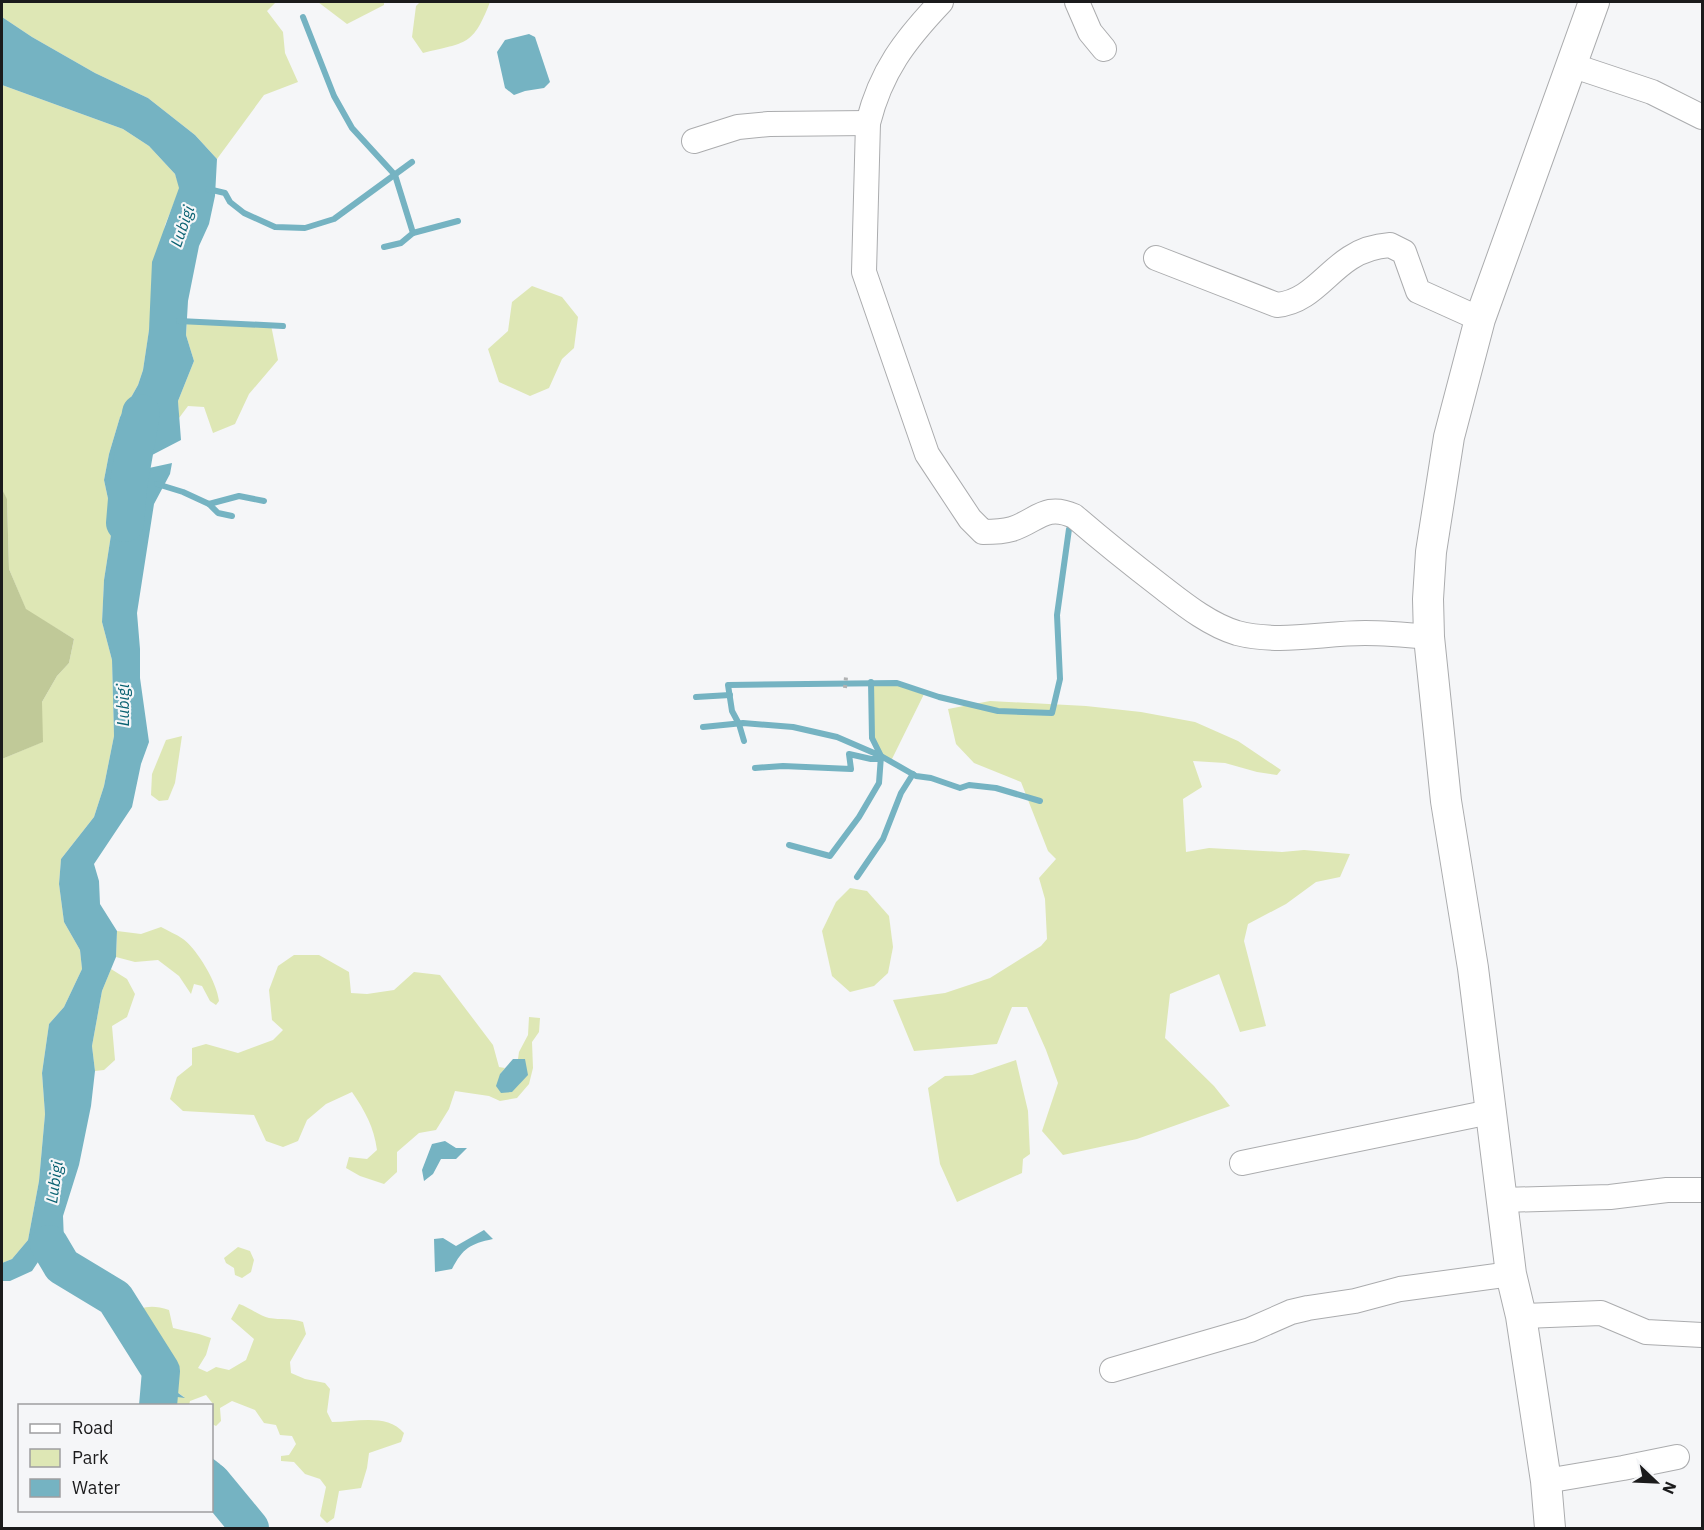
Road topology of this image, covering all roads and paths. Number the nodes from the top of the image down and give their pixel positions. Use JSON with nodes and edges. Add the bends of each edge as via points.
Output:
{"nodes":[{"id":1,"x":941,"y":2,"type":"edge"},
{"id":2,"x":1077,"y":2,"type":"edge"},
{"id":3,"x":1594,"y":2,"type":"edge"},
{"id":4,"x":1104,"y":49,"type":"dead end"},
{"id":5,"x":1571,"y":65,"type":"junction"},
{"id":6,"x":1702,"y":117,"type":"edge"},
{"id":7,"x":868,"y":123,"type":"junction"},
{"id":8,"x":694,"y":141,"type":"dead end"},
{"id":9,"x":1156,"y":258,"type":"dead end"},
{"id":10,"x":1480,"y":319,"type":"junction"},
{"id":11,"x":1429,"y":636,"type":"junction"},
{"id":12,"x":846,"y":677,"type":"dead end"},
{"id":13,"x":845,"y":688,"type":"dead end"},
{"id":14,"x":1490,"y":1113,"type":"junction"},
{"id":15,"x":1242,"y":1163,"type":"dead end"},
{"id":16,"x":1702,"y":1190,"type":"edge"},
{"id":17,"x":1503,"y":1200,"type":"junction"},
{"id":18,"x":1511,"y":1274,"type":"junction"},
{"id":19,"x":1521,"y":1316,"type":"junction"},
{"id":20,"x":1702,"y":1335,"type":"edge"},
{"id":21,"x":1112,"y":1370,"type":"dead end"},
{"id":22,"x":1677,"y":1457,"type":"dead end"},
{"id":23,"x":1546,"y":1480,"type":"junction"},
{"id":24,"x":1550,"y":1528,"type":"edge"}],
"edges":[{"from":1,"to":7,"type":"street","via":[[895,57]]},
{"from":2,"to":4,"type":"street","via":[[1090,32]]},
{"from":3,"to":5,"type":"street"},
{"from":5,"to":6,"type":"street","via":[[1652,92]]},
{"from":5,"to":10,"type":"street"},
{"from":7,"to":8,"type":"street","via":[[738,127]]},
{"from":7,"to":11,"type":"street","via":[[864,272],[927,454],[983,532],[1013,529],[1040,514],[1064,511],[1183,603],[1236,632],[1289,638],[1364,633]]},
{"from":9,"to":10,"type":"street","via":[[1277,305],[1296,302],[1361,252],[1390,245],[1404,252],[1418,291]]},
{"from":10,"to":11,"type":"street","via":[[1445,458],[1431,552]]},
{"from":11,"to":14,"type":"street","via":[[1446,801],[1473,968]]},
{"from":12,"to":13,"type":"path"},
{"from":14,"to":15,"type":"street"},
{"from":14,"to":17,"type":"street"},
{"from":16,"to":17,"type":"street"},
{"from":17,"to":18,"type":"street"},
{"from":18,"to":19,"type":"street"},
{"from":18,"to":21,"type":"street","via":[[1400,1289],[1291,1312],[1250,1330]]},
{"from":19,"to":20,"type":"street","via":[[1601,1313],[1646,1332]]},
{"from":19,"to":23,"type":"street"},
{"from":22,"to":23,"type":"street"},
{"from":23,"to":24,"type":"street"}]}
